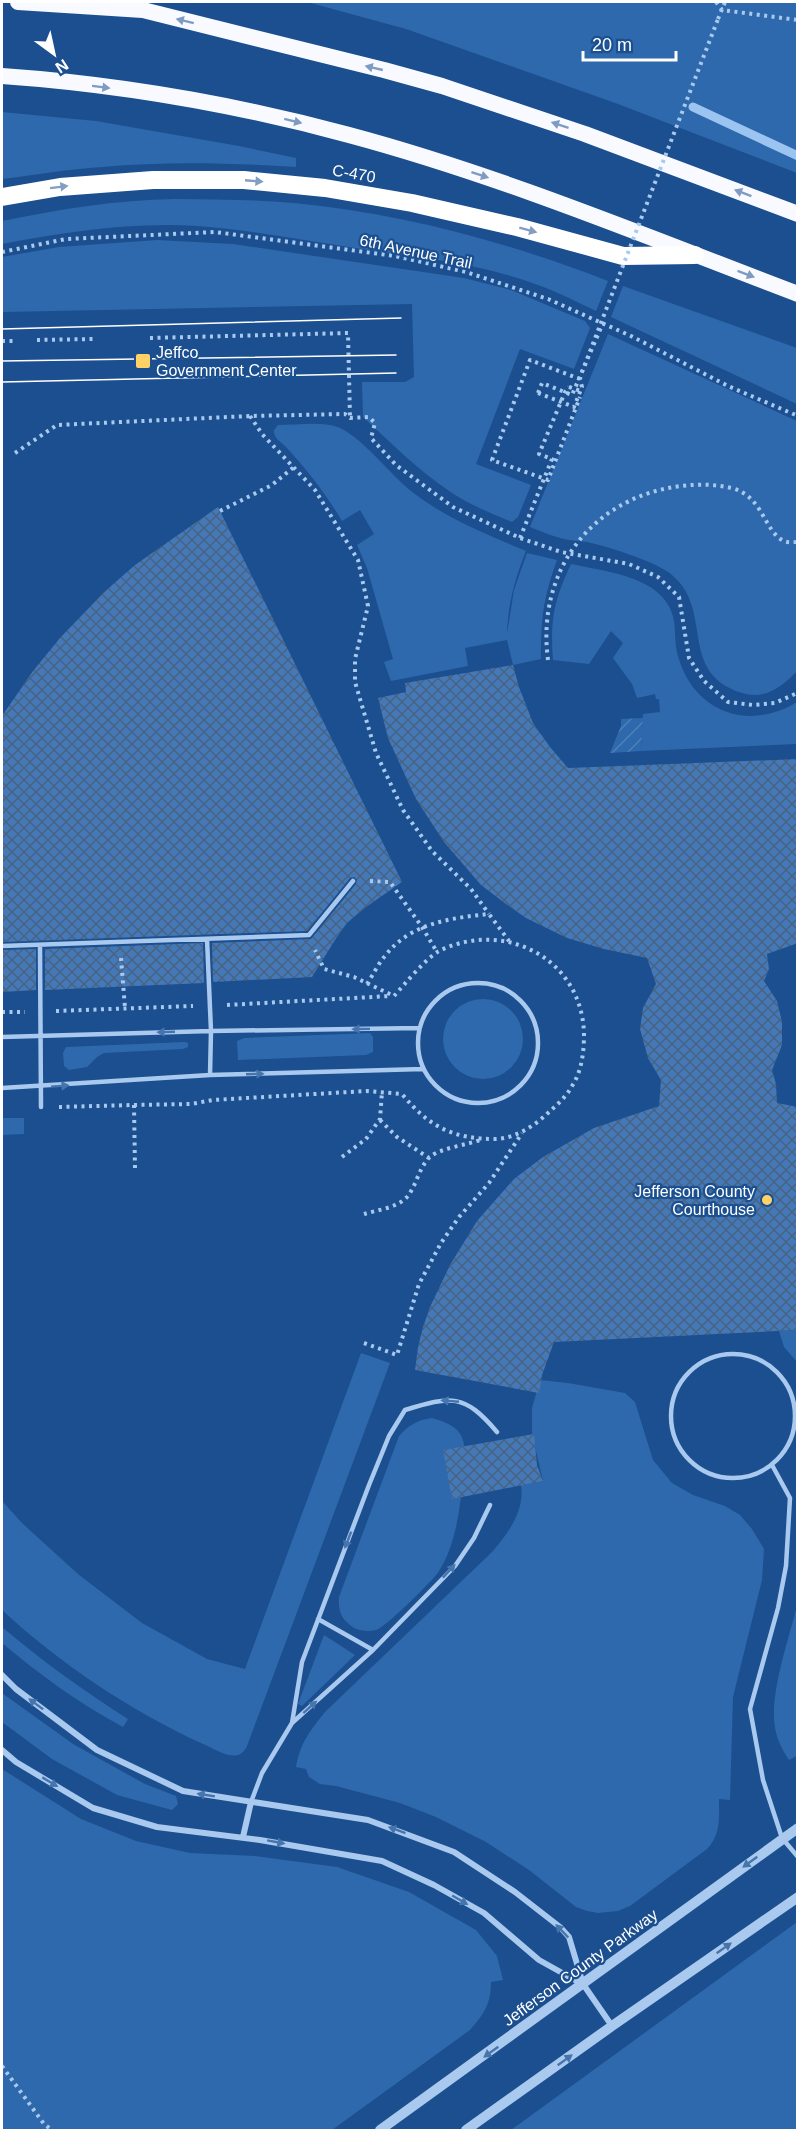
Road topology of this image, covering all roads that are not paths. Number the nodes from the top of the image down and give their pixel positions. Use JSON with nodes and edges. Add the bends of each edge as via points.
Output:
{"nodes":[{"id":1,"x":18,"y":2,"type":"edge"},
{"id":2,"x":2,"y":76,"type":"edge"},
{"id":3,"x":2,"y":197,"type":"edge"},
{"id":4,"x":798,"y":214,"type":"edge"},
{"id":5,"x":695,"y":255,"type":"junction"},
{"id":6,"x":798,"y":294,"type":"edge"},
{"id":7,"x":353,"y":881,"type":"road end"},
{"id":8,"x":207,"y":939,"type":"junction"},
{"id":9,"x":40,"y":945,"type":"junction"},
{"id":10,"x":2,"y":946,"type":"edge"},
{"id":11,"x":419,"y":1028,"type":"junction"},
{"id":12,"x":211,"y":1031,"type":"junction"},
{"id":13,"x":40,"y":1036,"type":"junction"},
{"id":14,"x":2,"y":1037,"type":"edge"},
{"id":15,"x":423,"y":1069,"type":"junction"},
{"id":16,"x":210,"y":1075,"type":"junction"},
{"id":17,"x":41,"y":1087,"type":"junction"},
{"id":18,"x":2,"y":1089,"type":"edge"},
{"id":19,"x":41,"y":1107,"type":"road end"},
{"id":20,"x":497,"y":1432,"type":"dead end"},
{"id":21,"x":772,"y":1465,"type":"junction"},
{"id":22,"x":490,"y":1505,"type":"dead end"},
{"id":23,"x":318,"y":1619,"type":"junction"},
{"id":24,"x":373,"y":1650,"type":"junction"},
{"id":25,"x":2,"y":1675,"type":"edge"},
{"id":26,"x":292,"y":1723,"type":"junction"},
{"id":27,"x":2,"y":1750,"type":"edge"},
{"id":28,"x":251,"y":1802,"type":"junction"},
{"id":29,"x":798,"y":1828,"type":"edge"},
{"id":30,"x":243,"y":1838,"type":"junction"},
{"id":31,"x":782,"y":1838,"type":"junction"},
{"id":32,"x":798,"y":1857,"type":"edge"},
{"id":33,"x":798,"y":1897,"type":"edge"},
{"id":34,"x":583,"y":1984,"type":"junction"},
{"id":35,"x":612,"y":2026,"type":"junction"},
{"id":36,"x":380,"y":2130,"type":"edge"},
{"id":37,"x":466,"y":2130,"type":"edge"}],
"edges":[{"from":4,"to":1,"type":"highway","one_way":true,"via":[[585,134],[384,70],[143,10]]},
{"from":2,"to":5,"type":"highway","one_way":true,"via":[[145,92],[350,135],[483,176]]},
{"from":3,"to":5,"type":"highway","name":"C-470","one_way":true,"via":[[60,187],[153,180],[244,180],[325,188],[412,203],[623,256]]},
{"from":5,"to":6,"type":"highway","one_way":true},
{"from":7,"to":8,"type":"lane","via":[[309,935]]},
{"from":8,"to":9,"type":"lane"},
{"from":8,"to":12,"type":"lane"},
{"from":9,"to":10,"type":"lane"},
{"from":9,"to":13,"type":"lane"},
{"from":11,"to":12,"type":"lane","one_way":true},
{"from":11,"to":15,"type":"lane","via":[[417,1049]]},
{"from":11,"to":15,"type":"lane","via":[[432,1003],[449,990],[469,983],[490,983],[523,1002],[534,1020],[539,1041],[530,1074],[516,1090],[498,1100],[477,1104],[452,1098],[435,1086]]},
{"from":12,"to":13,"type":"lane","one_way":true},
{"from":12,"to":16,"type":"lane"},
{"from":13,"to":14,"type":"lane"},
{"from":13,"to":17,"type":"lane"},
{"from":16,"to":15,"type":"lane","one_way":true},
{"from":17,"to":16,"type":"lane","one_way":true},
{"from":17,"to":18,"type":"lane"},
{"from":17,"to":19,"type":"lane"},
{"from":20,"to":23,"type":"lane","one_way":true,"via":[[480,1412],[463,1402],[438,1400],[405,1410],[389,1436]]},
{"from":21,"to":21,"type":"lane","via":[[785,1450],[793,1431],[795,1411],[790,1391],[778,1374],[762,1361],[743,1355],[723,1355],[687,1374],[676,1392],[671,1412],[673,1432],[681,1451],[695,1466],[734,1479],[754,1475]]},
{"from":21,"to":31,"type":"lane","via":[[790,1498],[786,1566],[750,1709],[763,1780]]},
{"from":24,"to":22,"type":"lane","one_way":true,"via":[[455,1566]]},
{"from":23,"to":24,"type":"lane"},
{"from":23,"to":26,"type":"lane","via":[[302,1662]]},
{"from":26,"to":24,"type":"lane","one_way":true},
{"from":28,"to":25,"type":"street","one_way":true,"via":[[183,1791],[97,1750]]},
{"from":26,"to":28,"type":"lane","via":[[262,1773]]},
{"from":27,"to":30,"type":"street","one_way":true,"via":[[93,1808],[157,1827]]},
{"from":28,"to":30,"type":"street"},
{"from":34,"to":28,"type":"street","one_way":true,"via":[[569,1937],[560,1927],[516,1892],[454,1852],[368,1820]]},
{"from":29,"to":31,"type":"street","name":"Jefferson County Parkway"},
{"from":30,"to":34,"type":"street","one_way":true,"via":[[382,1861],[484,1913],[539,1960]]},
{"from":31,"to":32,"type":"lane"},
{"from":31,"to":34,"type":"street","name":"Jefferson County Parkway","one_way":true},
{"from":35,"to":33,"type":"street","one_way":true},
{"from":34,"to":35,"type":"street"},
{"from":34,"to":36,"type":"street","name":"Jefferson County Parkway","one_way":true},
{"from":37,"to":35,"type":"street","one_way":true}]}
